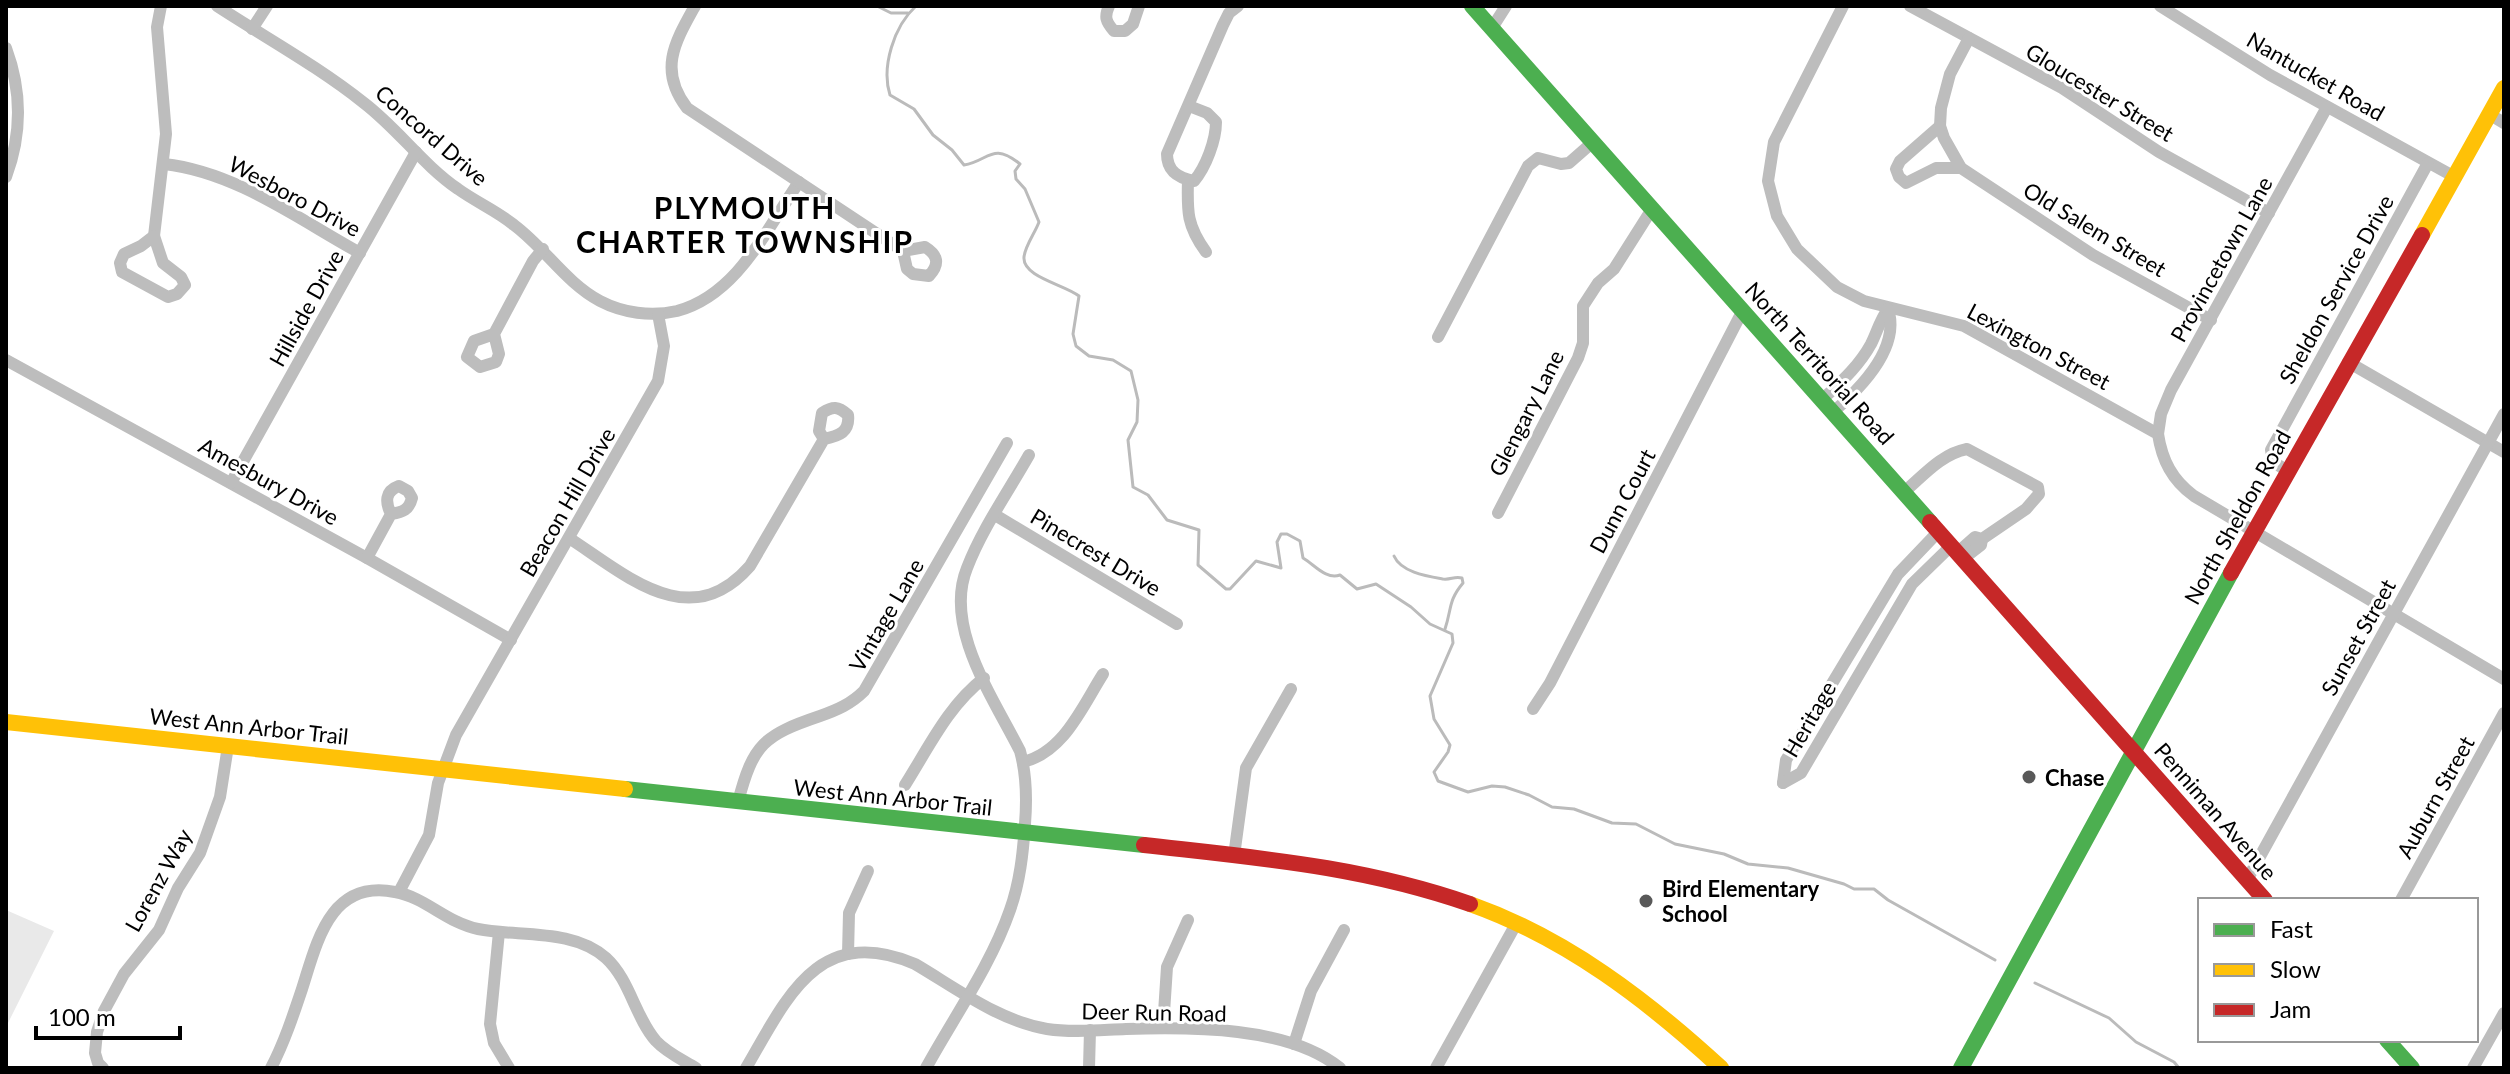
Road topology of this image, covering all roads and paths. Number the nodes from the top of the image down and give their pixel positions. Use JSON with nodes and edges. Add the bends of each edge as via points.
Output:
{"nodes":[{"id":1,"x":161,"y":6,"type":"edge"},
{"id":2,"x":217,"y":6,"type":"edge"},
{"id":3,"x":267,"y":6,"type":"edge"},
{"id":4,"x":695,"y":6,"type":"edge"},
{"id":5,"x":1109,"y":6,"type":"edge"},
{"id":6,"x":1139,"y":6,"type":"edge"},
{"id":7,"x":1238,"y":6,"type":"edge"},
{"id":8,"x":1472,"y":6,"type":"edge"},
{"id":9,"x":1506,"y":6,"type":"edge"},
{"id":10,"x":1843,"y":6,"type":"edge"},
{"id":11,"x":1910,"y":6,"type":"edge"},
{"id":12,"x":2160,"y":6,"type":"edge"},
{"id":13,"x":1492,"y":28,"type":"junction"},
{"id":14,"x":252,"y":29,"type":"junction"},
{"id":15,"x":1969,"y":38,"type":"junction"},
{"id":16,"x":6,"y":48,"type":"edge"},
{"id":17,"x":2504,"y":88,"type":"edge"},
{"id":18,"x":1189,"y":106,"type":"junction"},
{"id":19,"x":2327,"y":107,"type":"junction"},
{"id":20,"x":2496,"y":118,"type":"edge"},
{"id":21,"x":1940,"y":126,"type":"junction"},
{"id":22,"x":1593,"y":142,"type":"junction"},
{"id":23,"x":416,"y":152,"type":"junction"},
{"id":24,"x":2428,"y":163,"type":"junction"},
{"id":25,"x":164,"y":164,"type":"junction"},
{"id":26,"x":1961,"y":168,"type":"junction"},
{"id":27,"x":2453,"y":176,"type":"junction"},
{"id":28,"x":6,"y":177,"type":"edge"},
{"id":29,"x":1188,"y":180,"type":"junction"},
{"id":30,"x":799,"y":182,"type":"junction"},
{"id":31,"x":1652,"y":209,"type":"junction"},
{"id":32,"x":2269,"y":213,"type":"junction"},
{"id":33,"x":154,"y":236,"type":"junction"},
{"id":34,"x":543,"y":249,"type":"junction"},
{"id":35,"x":903,"y":251,"type":"dead end"},
{"id":36,"x":1206,"y":252,"type":"dead end"},
{"id":37,"x":360,"y":253,"type":"junction"},
{"id":38,"x":1888,"y":309,"type":"junction"},
{"id":39,"x":1743,"y":310,"type":"junction"},
{"id":40,"x":658,"y":314,"type":"junction"},
{"id":41,"x":2211,"y":320,"type":"junction"},
{"id":42,"x":494,"y":334,"type":"dead end"},
{"id":43,"x":1438,"y":337,"type":"dead end"},
{"id":44,"x":6,"y":360,"type":"edge"},
{"id":45,"x":2348,"y":362,"type":"junction"},
{"id":46,"x":1828,"y":405,"type":"junction"},
{"id":47,"x":2504,"y":414,"type":"edge"},
{"id":48,"x":2158,"y":434,"type":"junction"},
{"id":49,"x":824,"y":439,"type":"dead end"},
{"id":50,"x":1007,"y":443,"type":"dead end"},
{"id":51,"x":2488,"y":443,"type":"junction"},
{"id":52,"x":2504,"y":452,"type":"edge"},
{"id":53,"x":1029,"y":455,"type":"dead end"},
{"id":54,"x":2288,"y":471,"type":"junction"},
{"id":55,"x":231,"y":483,"type":"junction"},
{"id":56,"x":1904,"y":492,"type":"junction"},
{"id":57,"x":1498,"y":513,"type":"dead end"},
{"id":58,"x":391,"y":514,"type":"dead end"},
{"id":59,"x":995,"y":515,"type":"junction"},
{"id":60,"x":1939,"y":531,"type":"junction"},
{"id":61,"x":2254,"y":532,"type":"junction"},
{"id":62,"x":569,"y":538,"type":"junction"},
{"id":63,"x":1958,"y":552,"type":"junction"},
{"id":64,"x":367,"y":558,"type":"junction"},
{"id":65,"x":1883,"y":597,"type":"junction"},
{"id":66,"x":1898,"y":606,"type":"junction"},
{"id":67,"x":2393,"y":614,"type":"junction"},
{"id":68,"x":1177,"y":624,"type":"dead end"},
{"id":69,"x":511,"y":640,"type":"junction"},
{"id":70,"x":1846,"y":659,"type":"junction"},
{"id":71,"x":1861,"y":669,"type":"junction"},
{"id":72,"x":1103,"y":674,"type":"dead end"},
{"id":73,"x":984,"y":678,"type":"junction"},
{"id":74,"x":2504,"y":679,"type":"edge"},
{"id":75,"x":1291,"y":689,"type":"dead end"},
{"id":76,"x":1533,"y":709,"type":"dead end"},
{"id":77,"x":2504,"y":713,"type":"edge"},
{"id":78,"x":6,"y":722,"type":"edge"},
{"id":79,"x":228,"y":746,"type":"junction"},
{"id":80,"x":2134,"y":750,"type":"junction"},
{"id":81,"x":1023,"y":762,"type":"junction"},
{"id":82,"x":444,"y":770,"type":"junction"},
{"id":83,"x":905,"y":785,"type":"dead end"},
{"id":84,"x":738,"y":802,"type":"junction"},
{"id":85,"x":1025,"y":833,"type":"junction"},
{"id":86,"x":1234,"y":856,"type":"junction"},
{"id":87,"x":868,"y":871,"type":"dead end"},
{"id":88,"x":2247,"y":880,"type":"junction"},
{"id":89,"x":399,"y":892,"type":"junction"},
{"id":90,"x":2263,"y":898,"type":"edge"},
{"id":91,"x":2402,"y":898,"type":"edge"},
{"id":92,"x":1188,"y":920,"type":"dead end"},
{"id":93,"x":1516,"y":924,"type":"junction"},
{"id":94,"x":1344,"y":930,"type":"dead end"},
{"id":95,"x":499,"y":932,"type":"junction"},
{"id":96,"x":848,"y":954,"type":"junction"},
{"id":97,"x":967,"y":995,"type":"junction"},
{"id":98,"x":2504,"y":1013,"type":"edge"},
{"id":99,"x":1163,"y":1028,"type":"junction"},
{"id":100,"x":1090,"y":1030,"type":"junction"},
{"id":101,"x":2389,"y":1042,"type":"edge"},
{"id":102,"x":1294,"y":1044,"type":"junction"},
{"id":103,"x":103,"y":1068,"type":"edge"},
{"id":104,"x":271,"y":1068,"type":"edge"},
{"id":105,"x":509,"y":1068,"type":"edge"},
{"id":106,"x":696,"y":1068,"type":"edge"},
{"id":107,"x":746,"y":1068,"type":"edge"},
{"id":108,"x":926,"y":1068,"type":"edge"},
{"id":109,"x":1089,"y":1068,"type":"edge"},
{"id":110,"x":1340,"y":1068,"type":"edge"},
{"id":111,"x":1436,"y":1068,"type":"edge"},
{"id":112,"x":1721,"y":1068,"type":"edge"},
{"id":113,"x":1961,"y":1068,"type":"edge"},
{"id":114,"x":2412,"y":1068,"type":"edge"},
{"id":115,"x":2473,"y":1068,"type":"edge"}],
"edges":[{"from":1,"to":25,"type":"street","via":[[157,27],[166,111]]},
{"from":2,"to":14,"type":"street","name":"Concord Drive"},
{"from":3,"to":14,"type":"street"},
{"from":4,"to":30,"type":"street","via":[[671,60],[680,99],[694,115]]},
{"from":5,"to":6,"type":"street","via":[[1105,15],[1114,31],[1133,24]]},
{"from":7,"to":18,"type":"street","via":[[1223,25]]},
{"from":8,"to":13,"type":"main road","name":"North Territorial Road"},
{"from":9,"to":13,"type":"street"},
{"from":10,"to":38,"type":"street","name":"Lexington Street","via":[[1774,142],[1768,181],[1777,216],[1797,249],[1837,287]]},
{"from":11,"to":15,"type":"street","name":"Gloucester Street"},
{"from":12,"to":19,"type":"street","name":"Nantucket Road"},
{"from":13,"to":22,"type":"main road","name":"North Territorial Road"},
{"from":14,"to":23,"type":"street","name":"Concord Drive","via":[[364,102]]},
{"from":15,"to":21,"type":"street","via":[[1944,89]]},
{"from":15,"to":32,"type":"street","name":"Gloucester Street"},
{"from":16,"to":28,"type":"street","via":[[19,107]]},
{"from":17,"to":20,"type":"main road","name":"North Sheldon Road"},
{"from":18,"to":29,"type":"street","via":[[1167,154],[1175,175]]},
{"from":18,"to":29,"type":"street","via":[[1216,122],[1216,133],[1200,174]]},
{"from":19,"to":24,"type":"street","name":"Nantucket Road"},
{"from":19,"to":32,"type":"street","name":"Provincetown Lane"},
{"from":20,"to":27,"type":"main road","name":"North Sheldon Road"},
{"from":21,"to":26,"type":"street","name":"Old Salem Street"},
{"from":21,"to":26,"type":"street","via":[[1900,161],[1899,177],[1906,183],[1936,168]]},
{"from":22,"to":31,"type":"main road","name":"North Territorial Road"},
{"from":22,"to":43,"type":"street","via":[[1569,163],[1538,158],[1528,166]]},
{"from":23,"to":34,"type":"street","name":"Concord Drive","via":[[456,188],[509,220]]},
{"from":23,"to":37,"type":"street","name":"Hillside Drive"},
{"from":24,"to":27,"type":"street","name":"Nantucket Road"},
{"from":24,"to":54,"type":"street","name":"Sheldon Service Drive","via":[[2271,450],[2273,462]]},
{"from":25,"to":33,"type":"street"},
{"from":25,"to":37,"type":"street","name":"Wesboro Drive","via":[[232,182]]},
{"from":26,"to":41,"type":"street","name":"Old Salem Street","via":[[2093,255]]},
{"from":27,"to":45,"type":"main road","name":"North Sheldon Road"},
{"from":29,"to":36,"type":"street","via":[[1187,217]]},
{"from":30,"to":35,"type":"street"},
{"from":30,"to":40,"type":"street","via":[[727,283],[695,305]]},
{"from":31,"to":39,"type":"main road","name":"North Territorial Road"},
{"from":31,"to":57,"type":"street","name":"Glengary Lane","via":[[1583,306],[1578,358]]},
{"from":32,"to":41,"type":"street","name":"Provincetown Lane"},
{"from":33,"to":33,"type":"street","via":[[124,254],[122,272],[168,297],[185,285],[163,263]]},
{"from":34,"to":40,"type":"street","name":"Concord Drive","via":[[600,301],[630,312]]},
{"from":34,"to":42,"type":"street"},
{"from":37,"to":55,"type":"street","name":"Hillside Drive"},
{"from":38,"to":46,"type":"street"},
{"from":38,"to":48,"type":"street","name":"Lexington Street","via":[[1964,326]]},
{"from":39,"to":46,"type":"main road","name":"North Territorial Road"},
{"from":39,"to":76,"type":"street","name":"Dunn Court"},
{"from":40,"to":62,"type":"street","name":"Beacon Hill Drive","via":[[664,346],[658,381]]},
{"from":41,"to":48,"type":"street","name":"Provincetown Lane","via":[[2171,390]]},
{"from":44,"to":55,"type":"street","name":"Amesbury Drive"},
{"from":45,"to":51,"type":"street"},
{"from":45,"to":54,"type":"main road","name":"North Sheldon Road"},
{"from":46,"to":56,"type":"main road","name":"North Territorial Road"},
{"from":47,"to":51,"type":"street","name":"Sunset Street"},
{"from":48,"to":61,"type":"street","via":[[2164,460],[2180,485]]},
{"from":49,"to":62,"type":"street","via":[[750,566],[711,594],[683,598],[655,592]]},
{"from":50,"to":84,"type":"street","name":"Vintage Lane","via":[[864,691],[851,704],[789,726],[765,741],[746,773]]},
{"from":51,"to":52,"type":"street"},
{"from":51,"to":67,"type":"street","name":"Sunset Street"},
{"from":53,"to":59,"type":"street","name":"Pinecrest Drive"},
{"from":54,"to":61,"type":"main road","name":"North Sheldon Road"},
{"from":55,"to":64,"type":"street","name":"Amesbury Drive"},
{"from":56,"to":60,"type":"main road","name":"North Territorial Road"},
{"from":56,"to":63,"type":"street","name":"Heritage","via":[[1943,458],[1967,449],[2038,487],[2039,494],[2026,509]]},
{"from":58,"to":64,"type":"street"},
{"from":59,"to":68,"type":"street","name":"Pinecrest Drive"},
{"from":59,"to":73,"type":"street","name":"Pinecrest Drive","via":[[966,568],[960,601],[965,637]]},
{"from":60,"to":63,"type":"main road","name":"North Territorial Road"},
{"from":60,"to":65,"type":"street","name":"Heritage"},
{"from":61,"to":67,"type":"street"},
{"from":61,"to":80,"type":"main road","name":"North Sheldon Road"},
{"from":62,"to":69,"type":"street","name":"Beacon Hill Drive"},
{"from":63,"to":66,"type":"street","name":"Heritage","via":[[1912,584]]},
{"from":63,"to":80,"type":"main road","name":"North Territorial Road"},
{"from":64,"to":69,"type":"street","name":"Amesbury Drive"},
{"from":65,"to":66,"type":"street"},
{"from":65,"to":70,"type":"street","name":"Heritage"},
{"from":66,"to":71,"type":"street","name":"Heritage"},
{"from":67,"to":74,"type":"street"},
{"from":67,"to":88,"type":"street","name":"Sunset Street"},
{"from":69,"to":82,"type":"street","name":"Beacon Hill Drive","via":[[456,735]]},
{"from":70,"to":71,"type":"street","name":"Heritage"},
{"from":70,"to":71,"type":"street","name":"Heritage","via":[[1786,760],[1783,783],[1801,773]]},
{"from":72,"to":81,"type":"street","via":[[1058,742],[1041,757]]},
{"from":73,"to":81,"type":"street","name":"Pinecrest Drive"},
{"from":73,"to":83,"type":"street","via":[[954,707]]},
{"from":75,"to":86,"type":"street","via":[[1246,768]]},
{"from":77,"to":91,"type":"street","name":"Auburn Street"},
{"from":78,"to":79,"type":"main road","name":"West Ann Arbor Trail"},
{"from":79,"to":82,"type":"main road","name":"West Ann Arbor Trail"},
{"from":79,"to":103,"type":"street","name":"Lorenz Way","via":[[220,797],[200,853],[159,930],[124,974],[104,1011],[95,1053]]},
{"from":80,"to":88,"type":"main road","name":"Penniman Avenue"},
{"from":80,"to":113,"type":"main road","name":"North Sheldon Road"},
{"from":81,"to":85,"type":"street","name":"Pinecrest Drive"},
{"from":82,"to":84,"type":"main road","name":"West Ann Arbor Trail"},
{"from":82,"to":89,"type":"street","name":"Beacon Hill Drive","via":[[429,835]]},
{"from":84,"to":85,"type":"main road","name":"West Ann Arbor Trail"},
{"from":85,"to":86,"type":"main road","name":"West Ann Arbor Trail"},
{"from":85,"to":97,"type":"street","name":"Pinecrest Drive","via":[[1010,910]]},
{"from":86,"to":93,"type":"main road","name":"West Ann Arbor Trail","via":[[1316,864],[1397,881]]},
{"from":87,"to":96,"type":"street","via":[[849,913]]},
{"from":88,"to":90,"type":"main road","name":"Penniman Avenue"},
{"from":89,"to":95,"type":"street","via":[[461,925]]},
{"from":89,"to":104,"type":"street","via":[[360,894],[329,917]]},
{"from":92,"to":99,"type":"street","via":[[1167,967]]},
{"from":93,"to":111,"type":"street"},
{"from":93,"to":112,"type":"main road","name":"West Ann Arbor Trail","via":[[1622,982]]},
{"from":94,"to":102,"type":"street","via":[[1311,991]]},
{"from":95,"to":105,"type":"street","via":[[490,1024]]},
{"from":95,"to":106,"type":"street","via":[[569,940],[595,950],[616,969],[657,1042]]},
{"from":96,"to":97,"type":"street","name":"Deer Run Road","via":[[899,958]]},
{"from":96,"to":107,"type":"street","via":[[818,967],[795,986]]},
{"from":97,"to":100,"type":"street","name":"Deer Run Road","via":[[1027,1025]]},
{"from":97,"to":108,"type":"street","name":"Pinecrest Drive"},
{"from":98,"to":115,"type":"street"},
{"from":99,"to":100,"type":"street","name":"Deer Run Road"},
{"from":99,"to":102,"type":"street","name":"Deer Run Road"},
{"from":100,"to":109,"type":"street"},
{"from":101,"to":114,"type":"main road"},
{"from":102,"to":110,"type":"street","name":"Deer Run Road"}]}
